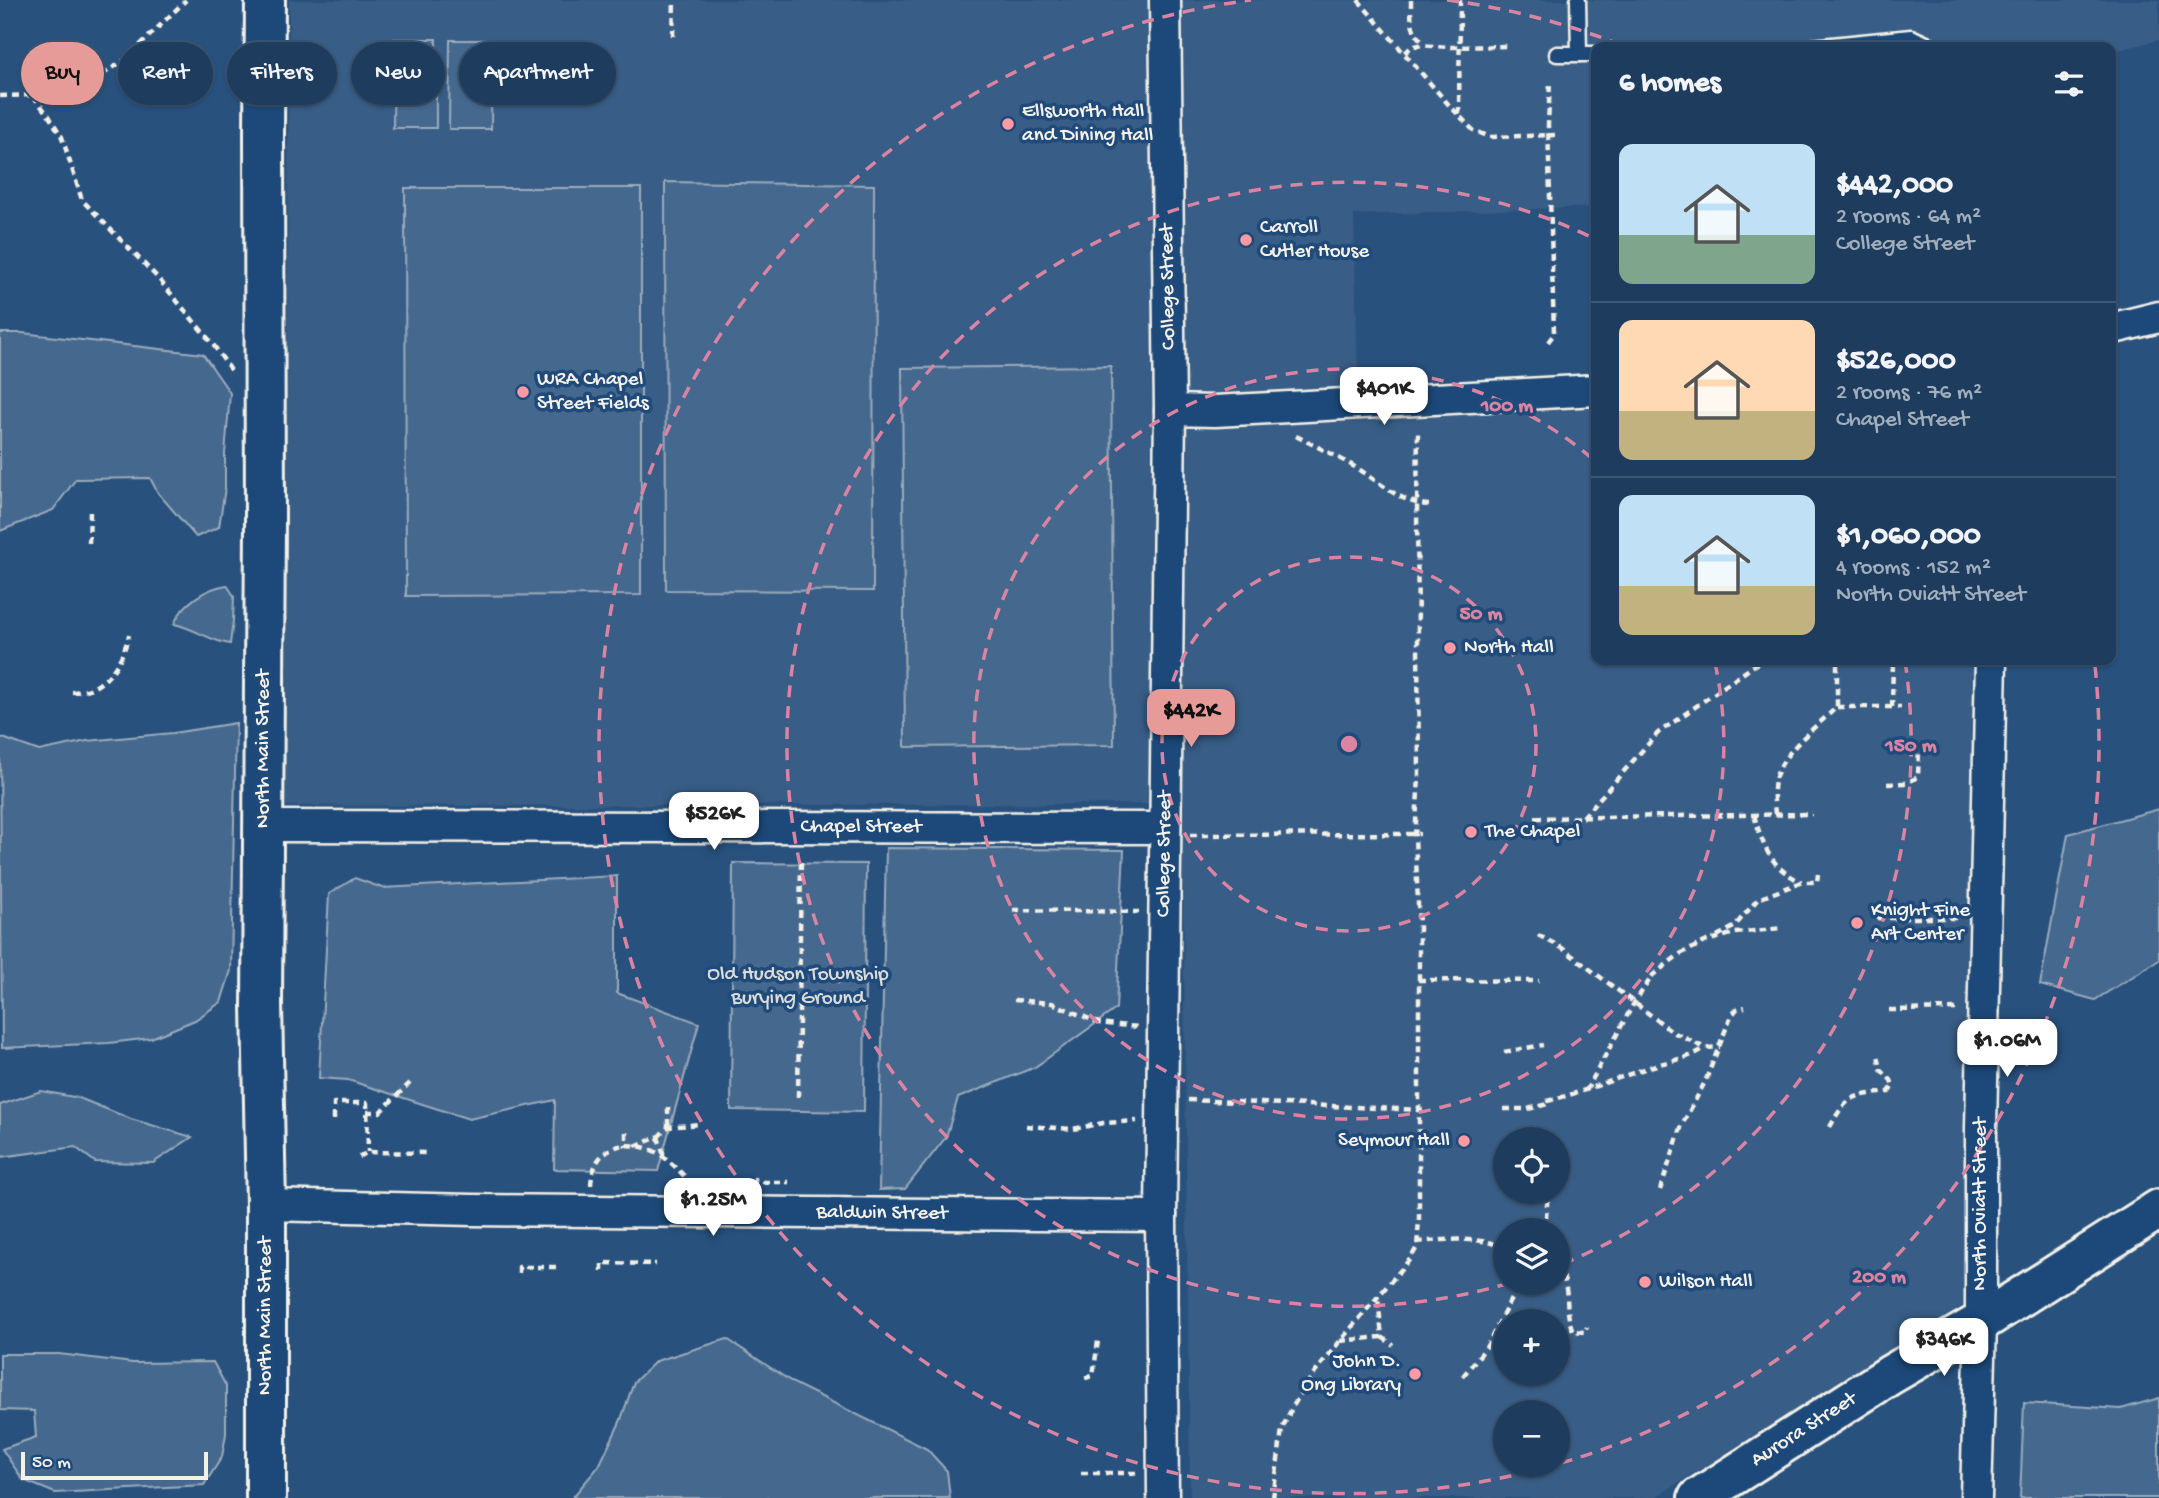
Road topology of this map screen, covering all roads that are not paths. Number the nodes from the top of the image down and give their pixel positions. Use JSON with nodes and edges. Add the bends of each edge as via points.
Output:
{"nodes":[{"id":1,"x":265,"y":0,"type":"edge"},
{"id":2,"x":1165,"y":0,"type":"edge"},
{"id":3,"x":1578,"y":0,"type":"edge"},
{"id":4,"x":1862,"y":42,"type":"edge"},
{"id":5,"x":1922,"y":42,"type":"edge"},
{"id":6,"x":1557,"y":54,"type":"dead end"},
{"id":7,"x":1579,"y":54,"type":"junction"},
{"id":8,"x":1591,"y":54,"type":"edge"},
{"id":9,"x":2159,"y":317,"type":"edge"},
{"id":10,"x":2116,"y":327,"type":"edge"},
{"id":11,"x":1591,"y":390,"type":"edge"},
{"id":12,"x":1170,"y":411,"type":"junction"},
{"id":13,"x":1991,"y":665,"type":"edge"},
{"id":14,"x":263,"y":826,"type":"junction"},
{"id":15,"x":1165,"y":832,"type":"junction"},
{"id":16,"x":266,"y":1205,"type":"junction"},
{"id":17,"x":2159,"y":1209,"type":"edge"},
{"id":18,"x":1161,"y":1216,"type":"junction"},
{"id":19,"x":1981,"y":1322,"type":"junction"},
{"id":20,"x":1163,"y":1486,"type":"edge"},
{"id":21,"x":266,"y":1498,"type":"edge"},
{"id":22,"x":1698,"y":1498,"type":"edge"},
{"id":23,"x":1976,"y":1498,"type":"edge"}],
"edges":[{"from":1,"to":14,"type":"main road","name":"North Main Street"},
{"from":2,"to":12,"type":"street","name":"College Street"},
{"from":3,"to":7,"type":"lane"},
{"from":4,"to":5,"type":"lane","via":[[1911,37]]},
{"from":6,"to":7,"type":"lane"},
{"from":7,"to":8,"type":"lane"},
{"from":9,"to":10,"type":"street"},
{"from":11,"to":12,"type":"street"},
{"from":12,"to":15,"type":"street","name":"College Street"},
{"from":13,"to":19,"type":"street","name":"North Oviatt Street"},
{"from":14,"to":15,"type":"street","name":"Chapel Street"},
{"from":14,"to":16,"type":"main road","name":"North Main Street"},
{"from":15,"to":18,"type":"street","name":"College Street"},
{"from":16,"to":18,"type":"street","name":"Baldwin Street"},
{"from":16,"to":21,"type":"main road","name":"North Main Street"},
{"from":17,"to":19,"type":"main road","name":"Aurora Street"},
{"from":18,"to":20,"type":"street","name":"College Street"},
{"from":19,"to":22,"type":"main road","name":"Aurora Street"},
{"from":19,"to":23,"type":"street","name":"North Oviatt Street"}]}
